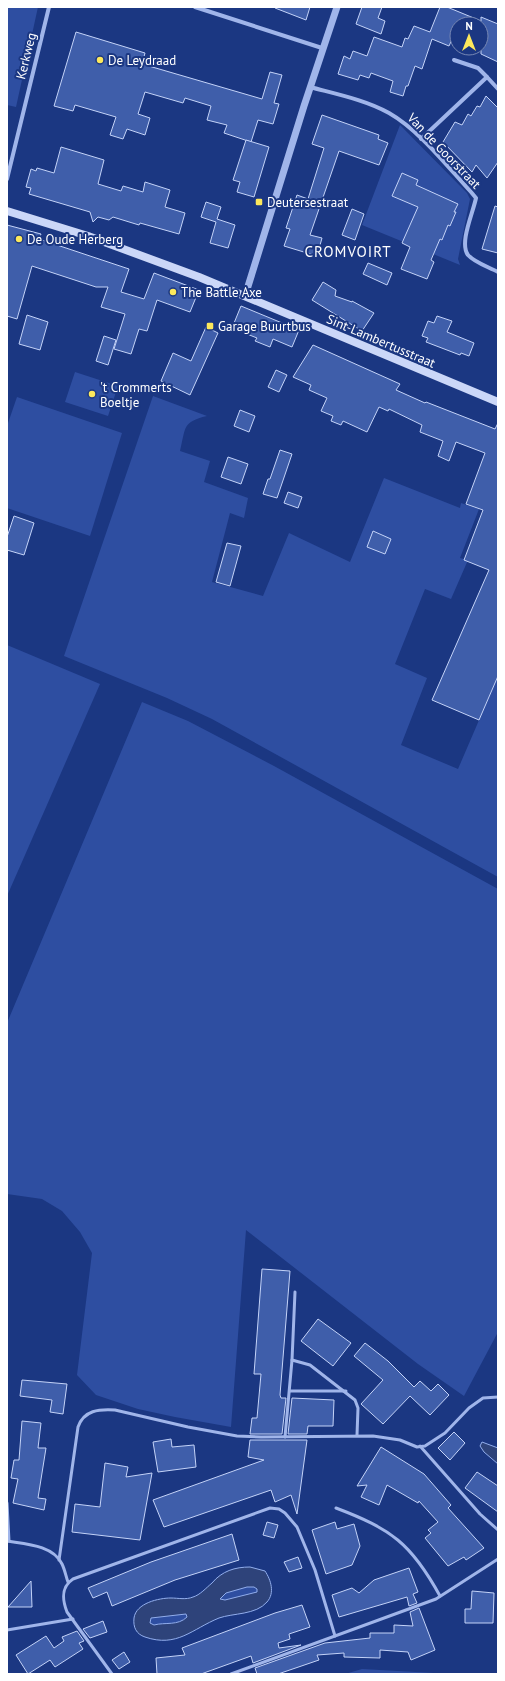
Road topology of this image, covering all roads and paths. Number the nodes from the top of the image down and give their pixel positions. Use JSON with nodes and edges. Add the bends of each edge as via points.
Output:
{"nodes":[{"id":1,"x":48,"y":7,"type":"edge"},
{"id":2,"x":195,"y":7,"type":"edge"},
{"id":3,"x":337,"y":7,"type":"edge"},
{"id":4,"x":322,"y":48,"type":"junction"},
{"id":5,"x":454,"y":60,"type":"dead end"},
{"id":6,"x":487,"y":78,"type":"junction"},
{"id":7,"x":310,"y":87,"type":"junction"},
{"id":8,"x":498,"y":89,"type":"edge"},
{"id":9,"x":421,"y":139,"type":"junction"},
{"id":10,"x":7,"y":179,"type":"edge"},
{"id":11,"x":7,"y":211,"type":"edge"},
{"id":12,"x":498,"y":272,"type":"edge"},
{"id":13,"x":245,"y":296,"type":"junction"},
{"id":14,"x":498,"y":402,"type":"edge"},
{"id":15,"x":295,"y":1292,"type":"dead end"},
{"id":16,"x":292,"y":1360,"type":"junction"},
{"id":17,"x":290,"y":1391,"type":"junction"},
{"id":18,"x":346,"y":1391,"type":"junction"},
{"id":19,"x":498,"y":1397,"type":"edge"},
{"id":20,"x":357,"y":1435,"type":"junction"},
{"id":21,"x":285,"y":1437,"type":"junction"},
{"id":22,"x":420,"y":1446,"type":"junction"},
{"id":23,"x":7,"y":1503,"type":"edge"},
{"id":24,"x":336,"y":1508,"type":"dead end"},
{"id":25,"x":498,"y":1530,"type":"edge"},
{"id":26,"x":8,"y":1541,"type":"edge"},
{"id":27,"x":498,"y":1559,"type":"edge"},
{"id":28,"x":59,"y":1560,"type":"junction"},
{"id":29,"x":68,"y":1582,"type":"junction"},
{"id":30,"x":440,"y":1596,"type":"junction"},
{"id":31,"x":73,"y":1619,"type":"junction"},
{"id":32,"x":7,"y":1630,"type":"edge"},
{"id":33,"x":335,"y":1636,"type":"junction"},
{"id":34,"x":112,"y":1674,"type":"edge"},
{"id":35,"x":231,"y":1674,"type":"edge"}],
"edges":[{"from":1,"to":10,"type":"street","name":"Kerkweg"},
{"from":2,"to":4,"type":"street"},
{"from":3,"to":4,"type":"street"},
{"from":4,"to":7,"type":"street"},
{"from":5,"to":6,"type":"street","via":[[478,68]]},
{"from":6,"to":8,"type":"street"},
{"from":6,"to":9,"type":"street"},
{"from":7,"to":9,"type":"street","name":"Van de Goorstraat","via":[[388,112],[404,122]]},
{"from":7,"to":13,"type":"street"},
{"from":9,"to":12,"type":"street","name":"Van de Goorstraat","via":[[476,198],[464,241],[465,249],[468,256]]},
{"from":11,"to":13,"type":"main road","name":"Sint-Lambertusstraat","via":[[88,236]]},
{"from":13,"to":14,"type":"main road","name":"Sint-Lambertusstraat"},
{"from":15,"to":16,"type":"lane"},
{"from":16,"to":17,"type":"lane"},
{"from":16,"to":18,"type":"lane","via":[[310,1365]]},
{"from":17,"to":18,"type":"lane"},
{"from":17,"to":21,"type":"lane"},
{"from":18,"to":20,"type":"lane","via":[[355,1400],[358,1408]]},
{"from":19,"to":22,"type":"lane","via":[[483,1398],[469,1408],[445,1433],[434,1441]]},
{"from":20,"to":21,"type":"lane"},
{"from":20,"to":22,"type":"lane","via":[[392,1438]]},
{"from":21,"to":28,"type":"lane","via":[[237,1436],[116,1410],[91,1412],[80,1420],[78,1427]]},
{"from":22,"to":25,"type":"lane","via":[[480,1514]]},
{"from":23,"to":26,"type":"lane"},
{"from":24,"to":30,"type":"lane","via":[[366,1519],[399,1540],[427,1573]]},
{"from":26,"to":28,"type":"lane","via":[[35,1546]]},
{"from":27,"to":30,"type":"lane"},
{"from":28,"to":29,"type":"lane"},
{"from":29,"to":31,"type":"lane","via":[[64,1589],[64,1603]]},
{"from":29,"to":33,"type":"lane","via":[[263,1510],[279,1509],[297,1527],[315,1570]]},
{"from":30,"to":33,"type":"lane"},
{"from":31,"to":32,"type":"lane"},
{"from":31,"to":34,"type":"lane"},
{"from":33,"to":35,"type":"lane"}]}
